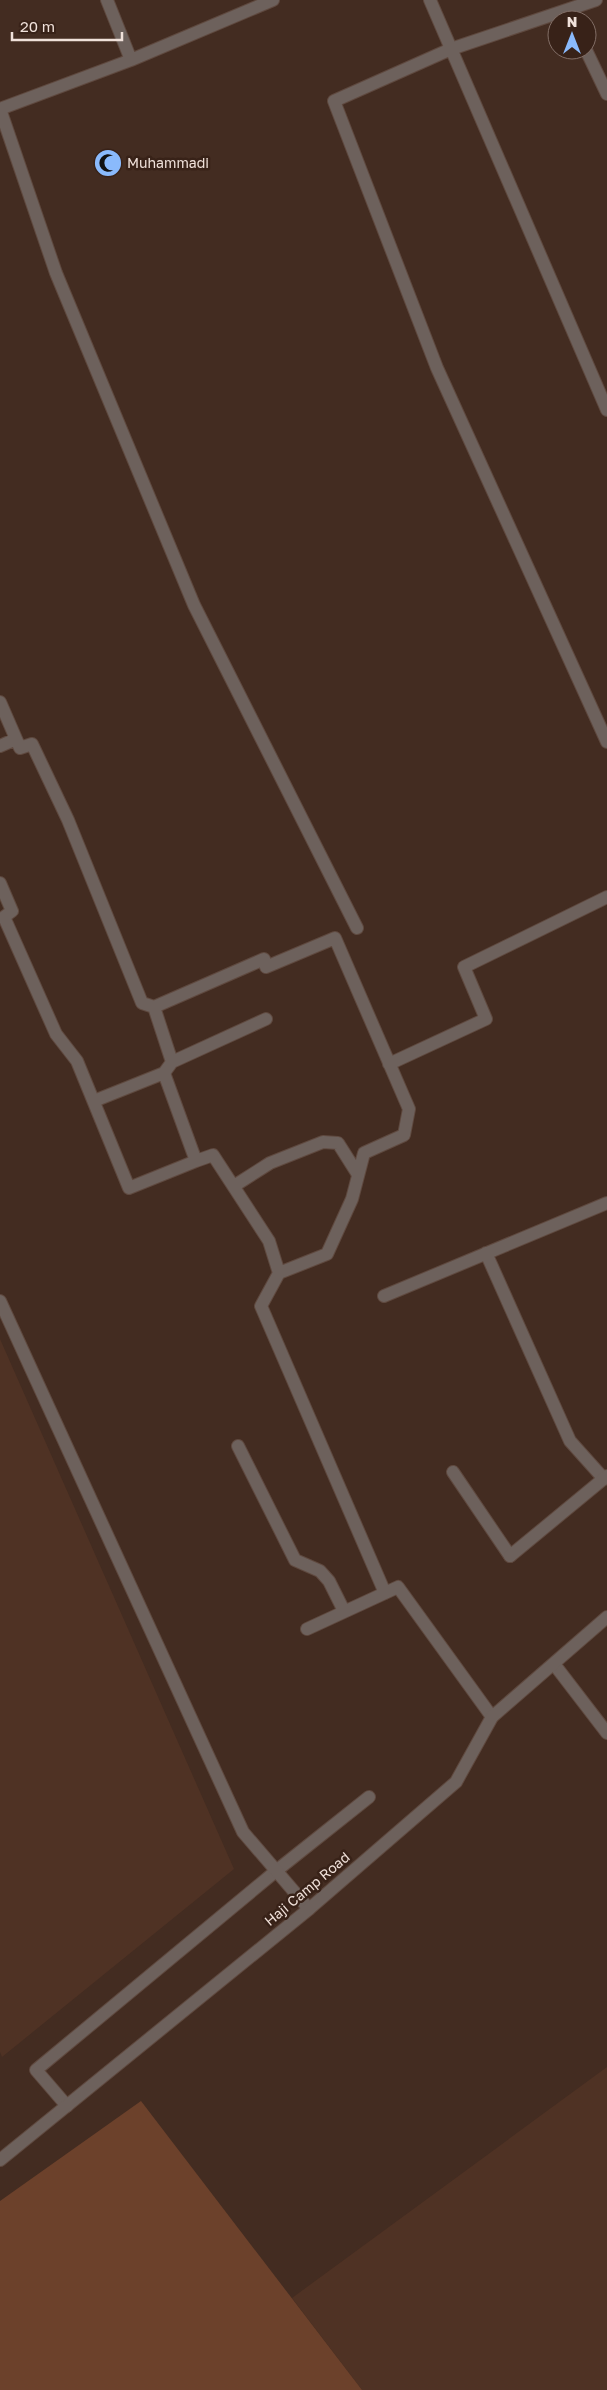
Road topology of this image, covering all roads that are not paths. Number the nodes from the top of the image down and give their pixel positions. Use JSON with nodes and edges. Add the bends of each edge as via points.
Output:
{"nodes":[{"id":1,"x":107,"y":0,"type":"edge"},
{"id":2,"x":273,"y":0,"type":"edge"},
{"id":3,"x":430,"y":0,"type":"edge"},
{"id":4,"x":596,"y":0,"type":"edge"},
{"id":5,"x":578,"y":10,"type":"edge"},
{"id":6,"x":547,"y":21,"type":"edge"},
{"id":7,"x":451,"y":49,"type":"junction"},
{"id":8,"x":131,"y":60,"type":"junction"},
{"id":9,"x":591,"y":60,"type":"edge"},
{"id":10,"x":607,"y":94,"type":"edge"},
{"id":11,"x":0,"y":109,"type":"edge"},
{"id":12,"x":607,"y":410,"type":"edge"},
{"id":13,"x":0,"y":702,"type":"edge"},
{"id":14,"x":16,"y":739,"type":"junction"},
{"id":15,"x":607,"y":742,"type":"edge"},
{"id":16,"x":0,"y":746,"type":"edge"},
{"id":17,"x":0,"y":883,"type":"edge"},
{"id":18,"x":607,"y":897,"type":"edge"},
{"id":19,"x":357,"y":928,"type":"dead end"},
{"id":20,"x":154,"y":1007,"type":"junction"},
{"id":21,"x":266,"y":1019,"type":"dead end"},
{"id":22,"x":172,"y":1062,"type":"junction"},
{"id":23,"x":390,"y":1064,"type":"junction"},
{"id":24,"x":164,"y":1073,"type":"junction"},
{"id":25,"x":94,"y":1101,"type":"junction"},
{"id":26,"x":196,"y":1161,"type":"junction"},
{"id":27,"x":357,"y":1173,"type":"junction"},
{"id":28,"x":234,"y":1186,"type":"junction"},
{"id":29,"x":607,"y":1204,"type":"edge"},
{"id":30,"x":486,"y":1253,"type":"junction"},
{"id":31,"x":279,"y":1273,"type":"junction"},
{"id":32,"x":384,"y":1296,"type":"dead end"},
{"id":33,"x":0,"y":1301,"type":"edge"},
{"id":34,"x":238,"y":1446,"type":"dead end"},
{"id":35,"x":454,"y":1472,"type":"dead end"},
{"id":36,"x":605,"y":1478,"type":"edge"},
{"id":37,"x":385,"y":1593,"type":"junction"},
{"id":38,"x":344,"y":1612,"type":"junction"},
{"id":39,"x":607,"y":1617,"type":"edge"},
{"id":40,"x":306,"y":1629,"type":"dead end"},
{"id":41,"x":554,"y":1664,"type":"junction"},
{"id":42,"x":492,"y":1717,"type":"junction"},
{"id":43,"x":607,"y":1733,"type":"edge"},
{"id":44,"x":370,"y":1797,"type":"dead end"},
{"id":45,"x":276,"y":1871,"type":"junction"},
{"id":46,"x":309,"y":1909,"type":"junction"},
{"id":47,"x":67,"y":2106,"type":"junction"},
{"id":48,"x":0,"y":2160,"type":"edge"}],
"edges":[{"from":1,"to":8,"type":"street"},
{"from":2,"to":8,"type":"street"},
{"from":3,"to":7,"type":"street"},
{"from":4,"to":5,"type":"street"},
{"from":6,"to":7,"type":"street"},
{"from":7,"to":12,"type":"street"},
{"from":7,"to":15,"type":"street","via":[[334,101],[437,368]]},
{"from":8,"to":11,"type":"street"},
{"from":9,"to":10,"type":"street"},
{"from":11,"to":19,"type":"street","via":[[56,273],[194,605]]},
{"from":13,"to":14,"type":"street"},
{"from":14,"to":16,"type":"street"},
{"from":14,"to":20,"type":"street","via":[[20,748],[32,744],[68,820],[142,1003]]},
{"from":17,"to":25,"type":"street","via":[[12,911],[4,917],[56,1034],[77,1061]]},
{"from":18,"to":23,"type":"street","via":[[464,967],[486,1019]]},
{"from":20,"to":22,"type":"street"},
{"from":20,"to":23,"type":"street","via":[[264,959],[266,967],[336,938]]},
{"from":21,"to":22,"type":"street"},
{"from":22,"to":24,"type":"street"},
{"from":23,"to":27,"type":"street","via":[[409,1109],[404,1135],[364,1153]]},
{"from":24,"to":25,"type":"street"},
{"from":24,"to":26,"type":"street"},
{"from":25,"to":26,"type":"street","via":[[129,1188]]},
{"from":26,"to":28,"type":"street","via":[[213,1155]]},
{"from":27,"to":28,"type":"street","via":[[338,1143],[323,1142],[270,1162]]},
{"from":27,"to":31,"type":"street","via":[[352,1198],[327,1254]]},
{"from":28,"to":31,"type":"street","via":[[269,1241]]},
{"from":29,"to":30,"type":"street"},
{"from":30,"to":32,"type":"street"},
{"from":30,"to":36,"type":"street","via":[[570,1441]]},
{"from":31,"to":37,"type":"street","via":[[262,1306]]},
{"from":33,"to":45,"type":"street","via":[[242,1832]]},
{"from":34,"to":38,"type":"street","via":[[295,1560],[320,1571],[329,1581]]},
{"from":35,"to":36,"type":"street","via":[[510,1556]]},
{"from":37,"to":38,"type":"street"},
{"from":37,"to":42,"type":"street","via":[[398,1587]]},
{"from":38,"to":40,"type":"street"},
{"from":39,"to":41,"type":"street","name":"Haji Camp Road"},
{"from":41,"to":42,"type":"street","name":"Haji Camp Road"},
{"from":41,"to":43,"type":"street"},
{"from":42,"to":46,"type":"street","name":"Haji Camp Road","via":[[456,1782]]},
{"from":44,"to":45,"type":"street"},
{"from":45,"to":46,"type":"street"},
{"from":45,"to":47,"type":"street","via":[[36,2070]]},
{"from":46,"to":47,"type":"street","name":"Haji Camp Road"},
{"from":47,"to":48,"type":"street","name":"Haji Camp Road"}]}
